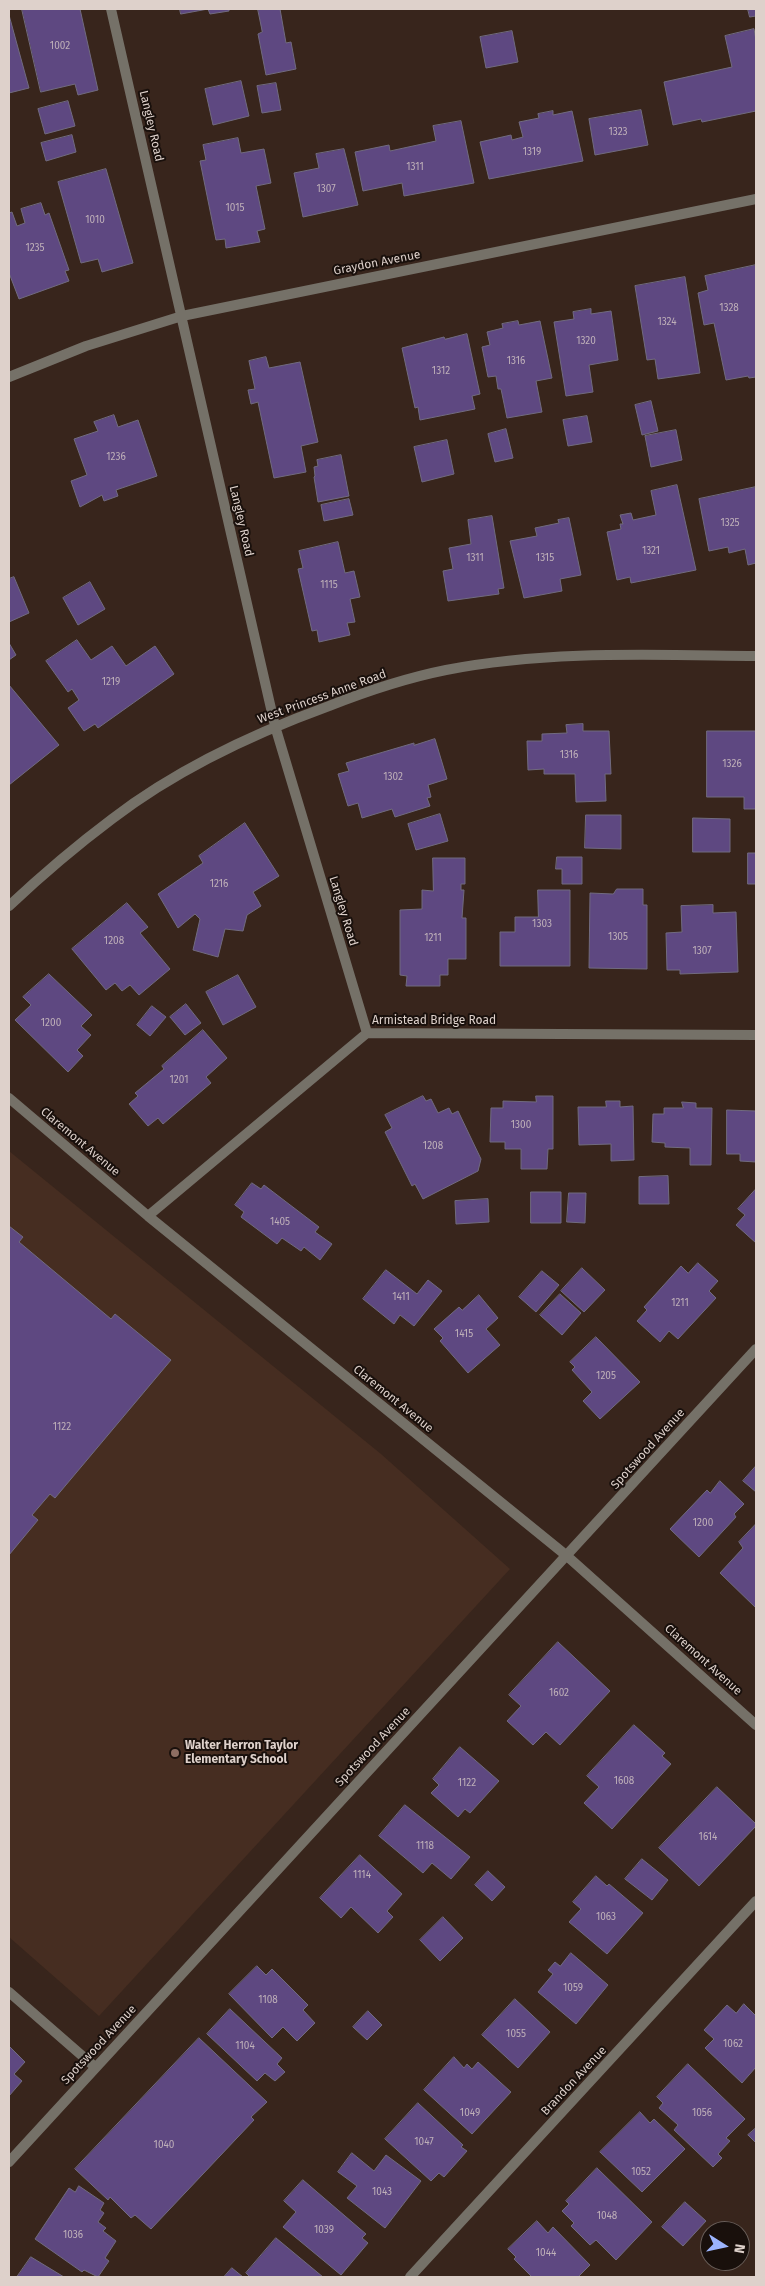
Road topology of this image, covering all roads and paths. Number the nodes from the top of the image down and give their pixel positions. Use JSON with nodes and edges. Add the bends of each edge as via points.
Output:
{"nodes":[{"id":1,"x":111,"y":9,"type":"edge"},
{"id":2,"x":756,"y":199,"type":"edge"},
{"id":3,"x":182,"y":316,"type":"junction"},
{"id":4,"x":9,"y":377,"type":"edge"},
{"id":5,"x":756,"y":656,"type":"edge"},
{"id":6,"x":274,"y":726,"type":"junction"},
{"id":7,"x":9,"y":906,"type":"edge"},
{"id":8,"x":367,"y":1033,"type":"junction"},
{"id":9,"x":756,"y":1035,"type":"edge"},
{"id":10,"x":9,"y":1098,"type":"edge"},
{"id":11,"x":148,"y":1216,"type":"junction"},
{"id":12,"x":756,"y":1349,"type":"edge"},
{"id":13,"x":567,"y":1556,"type":"junction"},
{"id":14,"x":756,"y":1725,"type":"edge"},
{"id":15,"x":756,"y":1901,"type":"edge"},
{"id":16,"x":9,"y":1992,"type":"edge"},
{"id":17,"x":95,"y":2067,"type":"junction"},
{"id":18,"x":9,"y":2162,"type":"edge"},
{"id":19,"x":410,"y":2277,"type":"edge"}],
"edges":[{"from":1,"to":3,"type":"street","name":"Langley Road"},
{"from":2,"to":3,"type":"street","name":"Graydon Avenue"},
{"from":3,"to":4,"type":"street","name":"Graydon Avenue","via":[[86,346]]},
{"from":3,"to":6,"type":"street","name":"Langley Road"},
{"from":5,"to":6,"type":"street","name":"West Princess Anne Road","via":[[640,654],[536,658],[447,670],[380,687]]},
{"from":6,"to":7,"type":"street","name":"West Princess Anne Road","via":[[172,779],[113,817],[56,862]]},
{"from":6,"to":8,"type":"street","name":"Langley Road"},
{"from":8,"to":9,"type":"street","name":"Armistead Bridge Road"},
{"from":8,"to":11,"type":"street","name":"Armistead Bridge Road"},
{"from":10,"to":11,"type":"street","name":"Claremont Avenue"},
{"from":11,"to":13,"type":"street","name":"Claremont Avenue"},
{"from":12,"to":13,"type":"street","name":"Spotswood Avenue"},
{"from":13,"to":14,"type":"street","name":"Claremont Avenue"},
{"from":13,"to":17,"type":"street","name":"Spotswood Avenue"},
{"from":15,"to":19,"type":"street","name":"Brandon Avenue"},
{"from":16,"to":17,"type":"street"},
{"from":17,"to":18,"type":"street","name":"Spotswood Avenue"}]}
